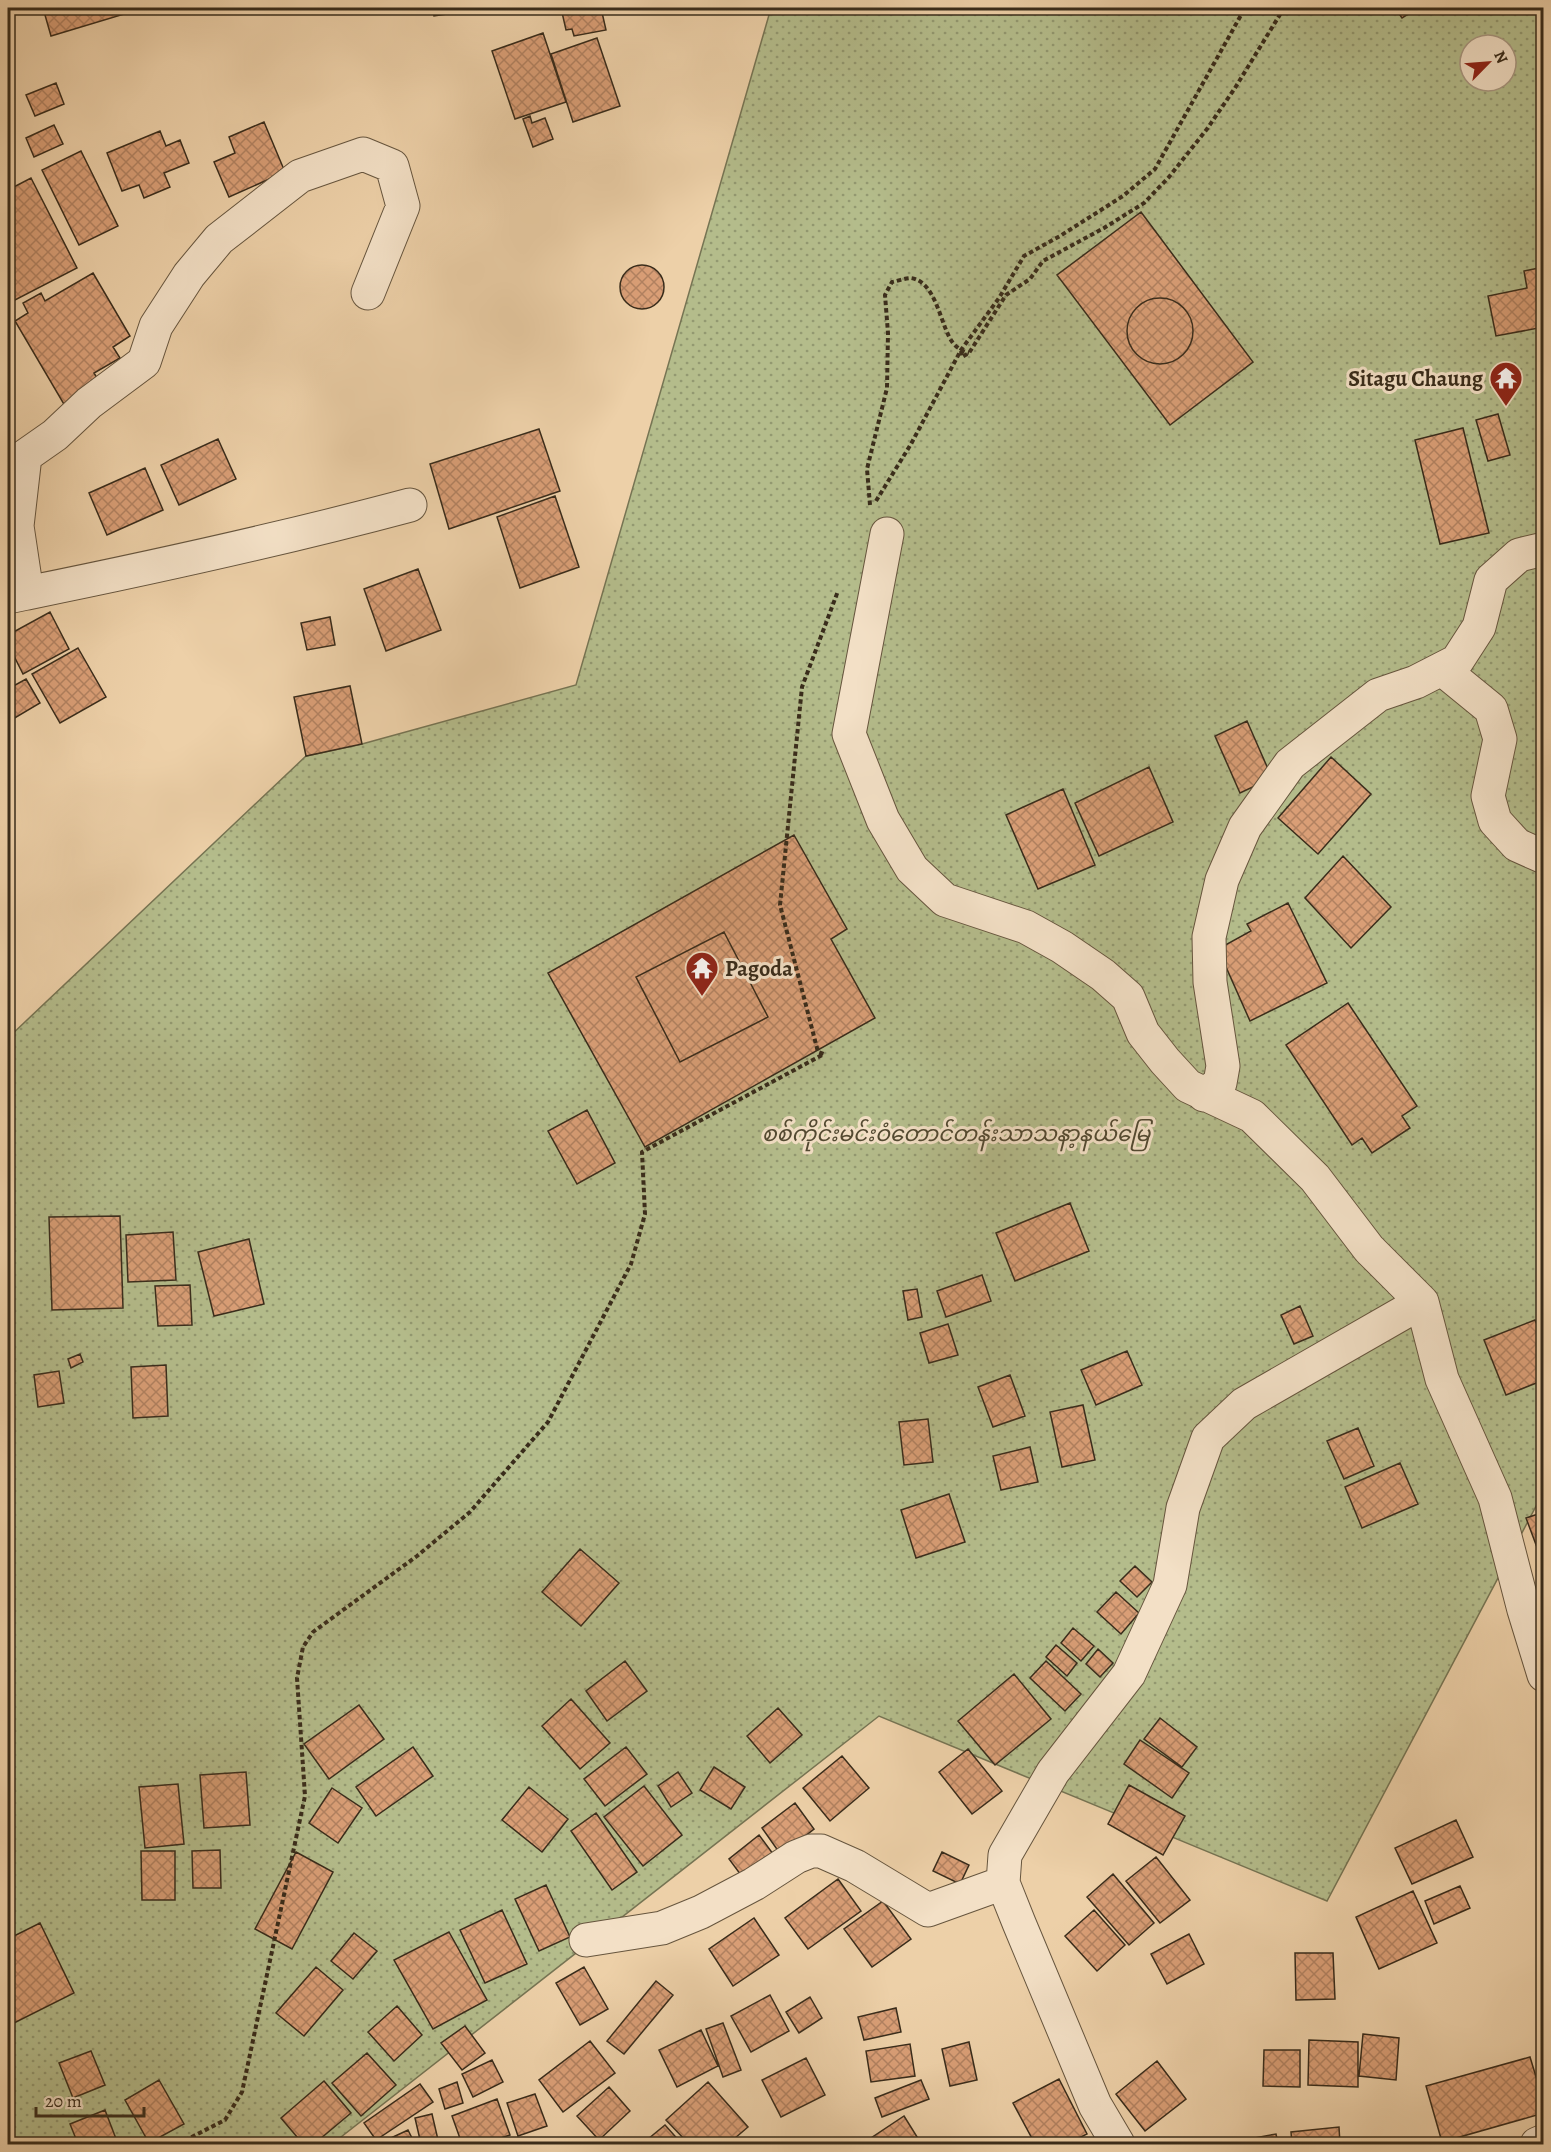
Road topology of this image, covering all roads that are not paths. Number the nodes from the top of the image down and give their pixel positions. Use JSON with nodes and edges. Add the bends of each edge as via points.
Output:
{"nodes":[{"id":1,"x":368,"y":293,"type":"dead end"},
{"id":2,"x":410,"y":505,"type":"dead end"},
{"id":3,"x":879,"y":521,"type":"road end"},
{"id":4,"x":1544,"y":549,"type":"edge"},
{"id":5,"x":17,"y":595,"type":"edge"},
{"id":6,"x":1442,"y":669,"type":"junction"},
{"id":7,"x":1544,"y":857,"type":"edge"},
{"id":8,"x":1204,"y":1095,"type":"junction"},
{"id":9,"x":1422,"y":1302,"type":"junction"},
{"id":10,"x":1544,"y":1675,"type":"edge"},
{"id":11,"x":1003,"y":1882,"type":"junction"},
{"id":12,"x":586,"y":1941,"type":"dead end"},
{"id":13,"x":1544,"y":2141,"type":"edge"},
{"id":14,"x":1118,"y":2145,"type":"edge"},
{"id":15,"x":1537,"y":2145,"type":"edge"}],
"edges":[{"from":1,"to":5,"type":"street","via":[[403,206],[392,166],[363,154],[300,176],[219,239],[189,275],[156,326],[144,362],[25,456],[17,526]]},
{"from":2,"to":5,"type":"street","via":[[211,554]]},
{"from":3,"to":8,"type":"street","via":[[849,734],[883,820],[912,869],[945,900],[1026,927],[1112,982],[1128,997],[1143,1033],[1165,1061],[1188,1086]]},
{"from":4,"to":6,"type":"street","via":[[1520,555],[1491,580],[1479,627],[1457,661]]},
{"from":6,"to":7,"type":"street","via":[[1491,709],[1500,739],[1488,796],[1495,821],[1517,845]]},
{"from":6,"to":8,"type":"street","via":[[1378,695],[1290,764],[1245,827],[1222,880],[1209,937],[1210,982],[1223,1066],[1220,1083]]},
{"from":8,"to":9,"type":"street","via":[[1252,1116],[1315,1178],[1369,1249]]},
{"from":9,"to":10,"type":"street","via":[[1442,1379],[1495,1498]]},
{"from":9,"to":11,"type":"street","via":[[1244,1404],[1208,1438],[1183,1508],[1170,1585],[1129,1674],[1053,1772],[1005,1855]]},
{"from":11,"to":12,"type":"street","via":[[928,1910],[855,1866],[821,1851],[811,1851],[701,1912],[662,1928]]},
{"from":11,"to":14,"type":"street","via":[[1095,2105]]},
{"from":13,"to":15,"type":"street"}]}
